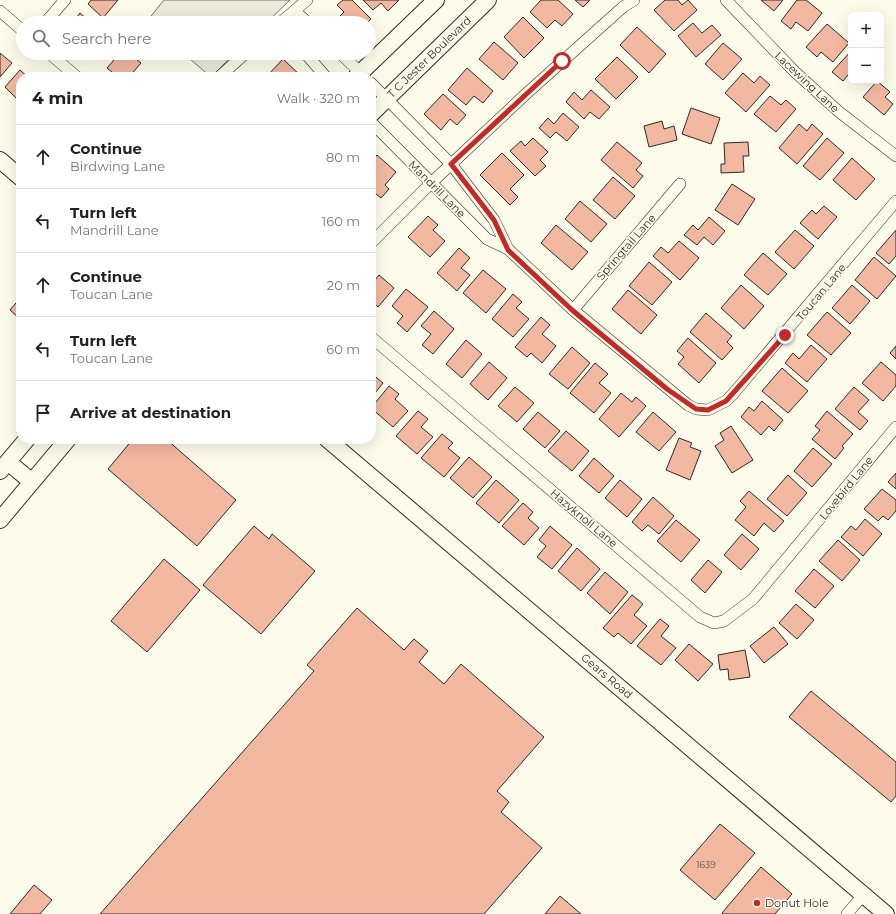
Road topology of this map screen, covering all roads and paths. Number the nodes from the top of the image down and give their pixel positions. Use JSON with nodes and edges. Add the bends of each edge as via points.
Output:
{"nodes":[{"id":1,"x":65,"y":0,"type":"edge"},
{"id":2,"x":307,"y":0,"type":"edge"},
{"id":3,"x":436,"y":0,"type":"edge"},
{"id":4,"x":488,"y":0,"type":"edge"},
{"id":5,"x":634,"y":0,"type":"edge"},
{"id":6,"x":726,"y":0,"type":"edge"},
{"id":7,"x":0,"y":11,"type":"edge"},
{"id":8,"x":295,"y":11,"type":"junction"},
{"id":9,"x":51,"y":16,"type":"edge"},
{"id":10,"x":289,"y":16,"type":"edge"},
{"id":11,"x":300,"y":16,"type":"edge"},
{"id":12,"x":16,"y":25,"type":"edge"},
{"id":13,"x":57,"y":60,"type":"edge"},
{"id":14,"x":238,"y":60,"type":"edge"},
{"id":15,"x":311,"y":60,"type":"edge"},
{"id":16,"x":347,"y":60,"type":"edge"},
{"id":17,"x":71,"y":72,"type":"edge"},
{"id":18,"x":224,"y":72,"type":"edge"},
{"id":19,"x":322,"y":72,"type":"edge"},
{"id":20,"x":359,"y":72,"type":"edge"},
{"id":21,"x":369,"y":72,"type":"edge"},
{"id":22,"x":376,"y":88,"type":"edge"},
{"id":23,"x":387,"y":98,"type":"junction"},
{"id":24,"x":376,"y":109,"type":"edge"},
{"id":25,"x":376,"y":127,"type":"edge"},
{"id":26,"x":896,"y":156,"type":"edge"},
{"id":27,"x":0,"y":160,"type":"edge"},
{"id":28,"x":451,"y":164,"type":"junction"},
{"id":29,"x":16,"y":174,"type":"edge"},
{"id":30,"x":430,"y":184,"type":"junction"},
{"id":31,"x":680,"y":184,"type":"dead end"},
{"id":32,"x":896,"y":201,"type":"edge"},
{"id":33,"x":376,"y":238,"type":"edge"},
{"id":34,"x":508,"y":250,"type":"junction"},
{"id":35,"x":572,"y":310,"type":"junction"},
{"id":36,"x":376,"y":341,"type":"edge"},
{"id":37,"x":666,"y":387,"type":"joint"},
{"id":38,"x":896,"y":427,"type":"edge"},
{"id":39,"x":23,"y":444,"type":"edge"},
{"id":40,"x":64,"y":444,"type":"edge"},
{"id":41,"x":334,"y":444,"type":"edge"},
{"id":42,"x":4,"y":466,"type":"edge"},
{"id":43,"x":32,"y":482,"type":"junction"},
{"id":44,"x":0,"y":520,"type":"edge"},
{"id":45,"x":795,"y":550,"type":"joint"},
{"id":46,"x":863,"y":895,"type":"junction"},
{"id":47,"x":847,"y":914,"type":"edge"},
{"id":48,"x":886,"y":914,"type":"edge"}],
"edges":[{"from":1,"to":9,"type":"street"},
{"from":2,"to":8,"type":"street"},
{"from":3,"to":21,"type":"main road"},
{"from":4,"to":23,"type":"main road","name":"T C Jester Boulevard"},
{"from":5,"to":28,"type":"street","via":[[623,7]]},
{"from":6,"to":26,"type":"street","name":"Lacewing Lane","via":[[795,72],[838,111]]},
{"from":7,"to":12,"type":"street"},
{"from":8,"to":10,"type":"street"},
{"from":8,"to":11,"type":"street"},
{"from":13,"to":17,"type":"street"},
{"from":14,"to":18,"type":"street"},
{"from":15,"to":19,"type":"street"},
{"from":16,"to":20,"type":"street","name":"Mandrill Lane"},
{"from":22,"to":23,"type":"street","name":"Mandrill Lane"},
{"from":23,"to":24,"type":"main road","name":"T C Jester Boulevard"},
{"from":23,"to":28,"type":"street","name":"Mandrill Lane"},
{"from":25,"to":30,"type":"street","name":"Mandrill Lane"},
{"from":27,"to":29,"type":"main road"},
{"from":28,"to":30,"type":"street"},
{"from":28,"to":34,"type":"street","name":"Mandrill Lane","via":[[494,220]]},
{"from":30,"to":33,"type":"street"},
{"from":30,"to":34,"type":"street","name":"Mandrill Lane","via":[[487,239]]},
{"from":31,"to":35,"type":"street","name":"Springtail Lane"},
{"from":32,"to":37,"type":"street","name":"Toucan Lane","via":[[785,335],[726,401],[708,410],[696,409]]},
{"from":34,"to":35,"type":"street","name":"Mandrill Lane"},
{"from":35,"to":37,"type":"street","name":"Mandrill Lane"},
{"from":36,"to":45,"type":"street","name":"Hazyknoll Lane","via":[[700,617],[714,623],[724,621],[737,613],[753,599]]},
{"from":38,"to":45,"type":"street","name":"Lovebird Lane"},
{"from":39,"to":42,"type":"main road"},
{"from":40,"to":43,"type":"main road"},
{"from":41,"to":46,"type":"main road","name":"Gears Road"},
{"from":42,"to":43,"type":"main road"},
{"from":43,"to":44,"type":"main road"},
{"from":46,"to":47,"type":"street"},
{"from":46,"to":48,"type":"main road","name":"Gears Road"}]}
